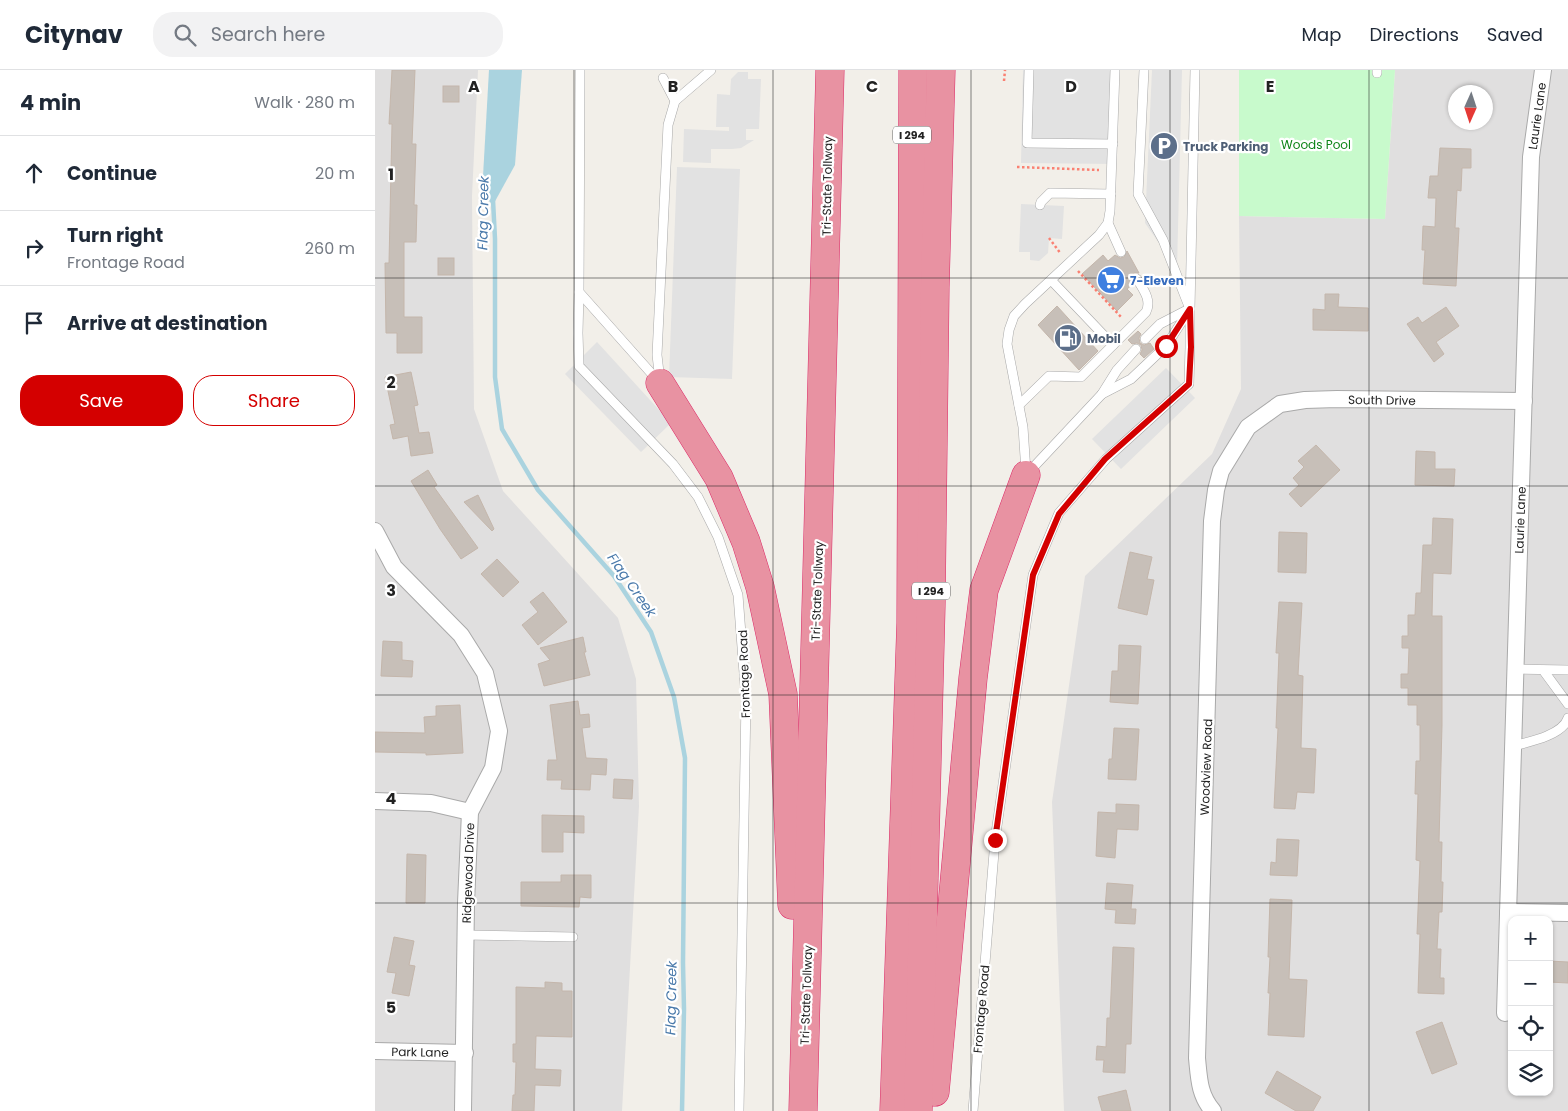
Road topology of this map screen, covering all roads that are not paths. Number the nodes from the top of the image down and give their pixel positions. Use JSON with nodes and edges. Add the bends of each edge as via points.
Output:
{"nodes":[{"id":1,"x":580,"y":70,"type":"edge"},
{"id":2,"x":711,"y":70,"type":"edge"},
{"id":3,"x":830,"y":70,"type":"edge"},
{"id":4,"x":913,"y":70,"type":"edge"},
{"id":5,"x":941,"y":70,"type":"edge"},
{"id":6,"x":1029,"y":70,"type":"edge"},
{"id":7,"x":1115,"y":70,"type":"edge"},
{"id":8,"x":1144,"y":70,"type":"edge"},
{"id":9,"x":1195,"y":70,"type":"edge"},
{"id":10,"x":1543,"y":70,"type":"edge"},
{"id":11,"x":663,"y":78,"type":"dead end"},
{"id":12,"x":675,"y":101,"type":"junction"},
{"id":13,"x":1113,"y":144,"type":"junction"},
{"id":14,"x":1111,"y":194,"type":"junction"},
{"id":15,"x":1040,"y":205,"type":"dead end"},
{"id":16,"x":1107,"y":223,"type":"junction"},
{"id":17,"x":1121,"y":252,"type":"dead end"},
{"id":18,"x":1137,"y":279,"type":"dead end"},
{"id":19,"x":1051,"y":280,"type":"junction"},
{"id":20,"x":579,"y":292,"type":"junction"},
{"id":21,"x":1190,"y":309,"type":"junction"},
{"id":22,"x":1145,"y":339,"type":"dead end"},
{"id":23,"x":1113,"y":344,"type":"junction"},
{"id":24,"x":1136,"y":349,"type":"dead end"},
{"id":25,"x":660,"y":383,"type":"junction"},
{"id":26,"x":1102,"y":394,"type":"junction"},
{"id":27,"x":1523,"y":401,"type":"junction"},
{"id":28,"x":1019,"y":405,"type":"junction"},
{"id":29,"x":1248,"y":427,"type":"joint"},
{"id":30,"x":1026,"y":475,"type":"junction"},
{"id":31,"x":375,"y":531,"type":"edge"},
{"id":32,"x":1515,"y":670,"type":"junction"},
{"id":33,"x":1543,"y":670,"type":"junction"},
{"id":34,"x":1568,"y":670,"type":"edge"},
{"id":35,"x":1568,"y":704,"type":"edge"},
{"id":36,"x":1568,"y":718,"type":"edge"},
{"id":37,"x":1513,"y":746,"type":"junction"},
{"id":38,"x":375,"y":801,"type":"edge"},
{"id":39,"x":470,"y":812,"type":"junction"},
{"id":40,"x":1508,"y":912,"type":"junction"},
{"id":41,"x":1568,"y":913,"type":"edge"},
{"id":42,"x":466,"y":935,"type":"junction"},
{"id":43,"x":573,"y":937,"type":"dead end"},
{"id":44,"x":1505,"y":1013,"type":"dead end"},
{"id":45,"x":375,"y":1051,"type":"edge"},
{"id":46,"x":465,"y":1053,"type":"junction"},
{"id":47,"x":463,"y":1111,"type":"edge"},
{"id":48,"x":739,"y":1111,"type":"edge"},
{"id":49,"x":802,"y":1111,"type":"edge"},
{"id":50,"x":894,"y":1111,"type":"edge"},
{"id":51,"x":918,"y":1111,"type":"edge"},
{"id":52,"x":933,"y":1111,"type":"edge"},
{"id":53,"x":973,"y":1111,"type":"edge"},
{"id":54,"x":1213,"y":1111,"type":"edge"}],
"edges":[{"from":1,"to":20,"type":"lane","name":"Frontage Road"},
{"from":2,"to":12,"type":"lane"},
{"from":3,"to":49,"type":"highway","name":"Tri-State Tollway"},
{"from":4,"to":50,"type":"highway","number":"I 294","via":[[911,623]]},
{"from":5,"to":51,"type":"highway","number":"I 294"},
{"from":6,"to":13,"type":"lane","via":[[1027,143]]},
{"from":7,"to":13,"type":"lane"},
{"from":8,"to":21,"type":"lane","via":[[1138,194],[1163,240]]},
{"from":9,"to":21,"type":"lane","name":"Frontage Road"},
{"from":10,"to":27,"type":"street","name":"Laurie Lane","via":[[1531,157]]},
{"from":11,"to":12,"type":"lane"},
{"from":12,"to":25,"type":"lane","via":[[668,124],[657,355]]},
{"from":13,"to":14,"type":"lane"},
{"from":14,"to":15,"type":"lane","via":[[1050,193]]},
{"from":14,"to":16,"type":"lane"},
{"from":16,"to":17,"type":"lane"},
{"from":16,"to":19,"type":"lane","via":[[1088,246]]},
{"from":18,"to":23,"type":"lane","via":[[1149,307]]},
{"from":19,"to":23,"type":"lane"},
{"from":19,"to":28,"type":"lane","via":[[1014,316],[1009,330],[1007,344]]},
{"from":20,"to":25,"type":"lane"},
{"from":20,"to":48,"type":"lane","name":"Frontage Road","via":[[579,366],[673,464],[698,497],[718,537],[738,595],[746,699]]},
{"from":21,"to":22,"type":"lane","via":[[1160,324]]},
{"from":21,"to":26,"type":"lane","via":[[1166,346],[1131,379]]},
{"from":21,"to":53,"type":"lane","name":"Frontage Road","via":[[1189,384],[1105,459],[1059,514],[1033,575],[995,840]]},
{"from":23,"to":28,"type":"lane","via":[[1081,377],[1049,376]]},
{"from":24,"to":26,"type":"lane"},
{"from":25,"to":49,"type":"highway","via":[[719,478],[746,542],[760,586],[783,694]]},
{"from":26,"to":30,"type":"lane"},
{"from":27,"to":29,"type":"street","name":"South Drive","via":[[1305,400],[1280,404]]},
{"from":27,"to":32,"type":"street","name":"Laurie Lane"},
{"from":28,"to":30,"type":"lane"},
{"from":29,"to":54,"type":"street","name":"Woodview Road","via":[[1221,471],[1212,521],[1197,1058],[1205,1102]]},
{"from":30,"to":52,"type":"highway","via":[[984,590],[971,697]]},
{"from":31,"to":39,"type":"street","name":"Ridgewood Drive","via":[[394,567],[461,635],[485,673],[499,731],[493,768]]},
{"from":32,"to":33,"type":"lane"},
{"from":32,"to":37,"type":"street","name":"Laurie Lane"},
{"from":33,"to":34,"type":"lane"},
{"from":33,"to":35,"type":"lane"},
{"from":36,"to":37,"type":"lane","via":[[1562,728]]},
{"from":37,"to":40,"type":"street","name":"Laurie Lane"},
{"from":38,"to":39,"type":"street","via":[[431,803]]},
{"from":39,"to":42,"type":"street","name":"Ridgewood Drive"},
{"from":40,"to":41,"type":"street"},
{"from":40,"to":44,"type":"street","name":"Laurie Lane"},
{"from":42,"to":43,"type":"lane"},
{"from":42,"to":46,"type":"street","name":"Ridgewood Drive"},
{"from":45,"to":46,"type":"street","name":"Park Lane"},
{"from":46,"to":47,"type":"street","name":"Ridgewood Drive"}]}
